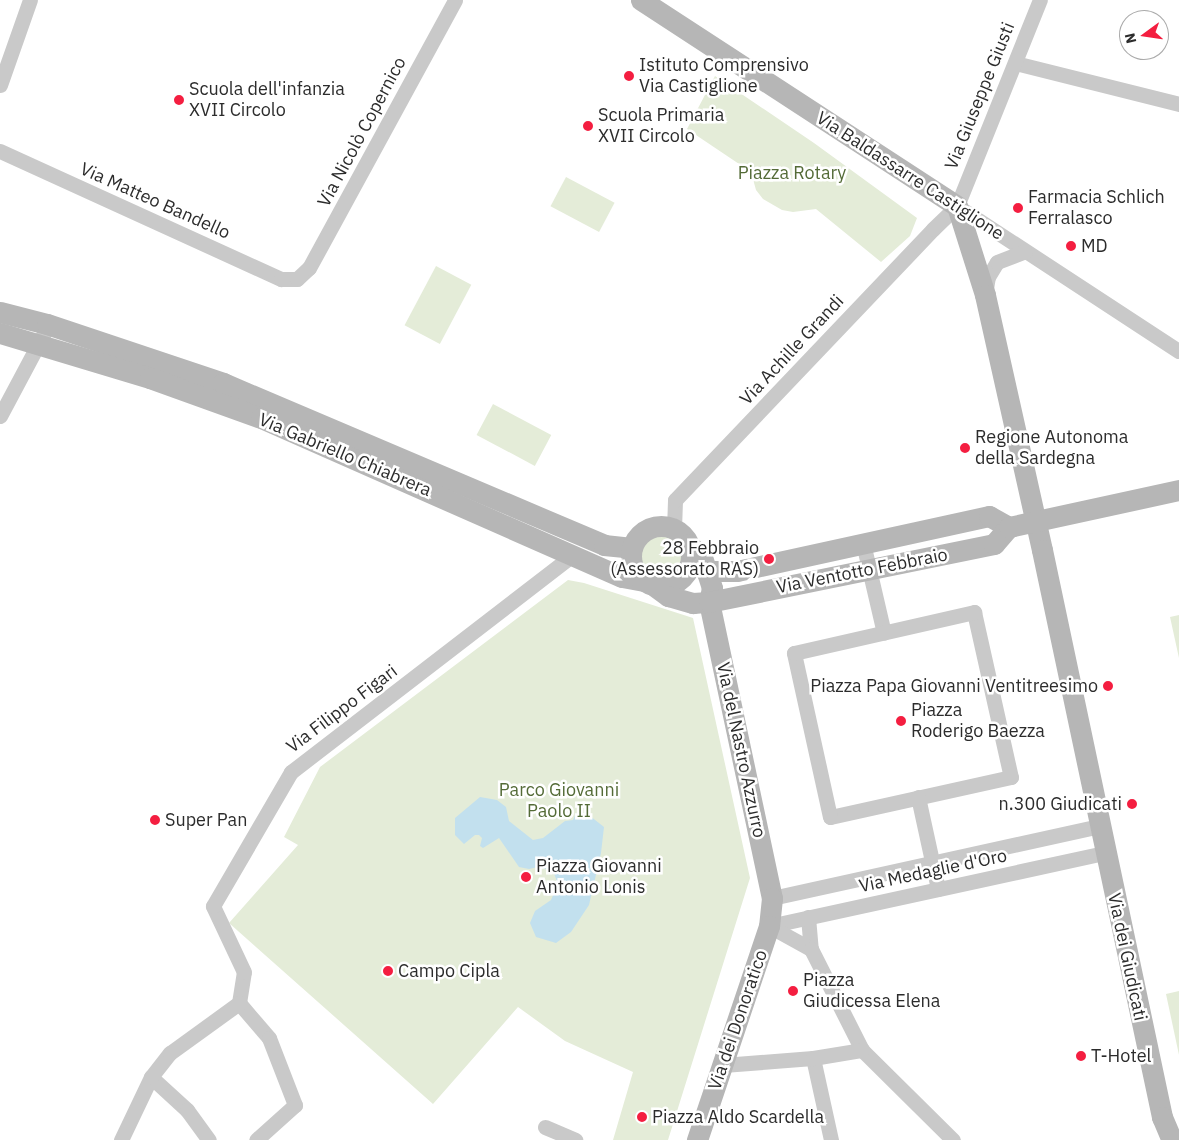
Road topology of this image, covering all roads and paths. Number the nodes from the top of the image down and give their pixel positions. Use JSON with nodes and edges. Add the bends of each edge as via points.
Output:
{"nodes":[{"id":1,"x":30,"y":0,"type":"edge"},
{"id":2,"x":455,"y":0,"type":"edge"},
{"id":3,"x":641,"y":0,"type":"edge"},
{"id":4,"x":1040,"y":0,"type":"edge"},
{"id":5,"x":1015,"y":63,"type":"junction"},
{"id":6,"x":0,"y":85,"type":"edge"},
{"id":7,"x":1179,"y":104,"type":"edge"},
{"id":8,"x":0,"y":151,"type":"edge"},
{"id":9,"x":957,"y":206,"type":"junction"},
{"id":10,"x":1025,"y":251,"type":"junction"},
{"id":11,"x":297,"y":279,"type":"joint"},
{"id":12,"x":985,"y":295,"type":"junction"},
{"id":13,"x":0,"y":312,"type":"edge"},
{"id":14,"x":0,"y":333,"type":"edge"},
{"id":15,"x":45,"y":334,"type":"junction"},
{"id":16,"x":1179,"y":351,"type":"edge"},
{"id":17,"x":0,"y":416,"type":"edge"},
{"id":18,"x":1179,"y":490,"type":"edge"},
{"id":19,"x":1035,"y":522,"type":"junction"},
{"id":20,"x":1009,"y":528,"type":"junction"},
{"id":21,"x":681,"y":537,"type":"junction"},
{"id":22,"x":863,"y":543,"type":"junction"},
{"id":23,"x":632,"y":548,"type":"junction"},
{"id":24,"x":574,"y":554,"type":"junction"},
{"id":25,"x":870,"y":570,"type":"junction"},
{"id":26,"x":706,"y":571,"type":"junction"},
{"id":27,"x":648,"y":583,"type":"junction"},
{"id":28,"x":708,"y":602,"type":"junction"},
{"id":29,"x":884,"y":633,"type":"junction"},
{"id":30,"x":918,"y":797,"type":"junction"},
{"id":31,"x":1100,"y":826,"type":"junction"},
{"id":32,"x":1003,"y":847,"type":"junction"},
{"id":33,"x":1105,"y":853,"type":"junction"},
{"id":34,"x":933,"y":863,"type":"junction"},
{"id":35,"x":1008,"y":874,"type":"junction"},
{"id":36,"x":938,"y":889,"type":"junction"},
{"id":37,"x":772,"y":898,"type":"junction"},
{"id":38,"x":808,"y":917,"type":"junction"},
{"id":39,"x":769,"y":926,"type":"junction"},
{"id":40,"x":811,"y":949,"type":"junction"},
{"id":41,"x":239,"y":1003,"type":"junction"},
{"id":42,"x":862,"y":1050,"type":"junction"},
{"id":43,"x":813,"y":1058,"type":"junction"},
{"id":44,"x":723,"y":1065,"type":"junction"},
{"id":45,"x":151,"y":1077,"type":"junction"},
{"id":46,"x":1162,"y":1117,"type":"junction"},
{"id":47,"x":545,"y":1127,"type":"dead end"},
{"id":48,"x":121,"y":1140,"type":"edge"},
{"id":49,"x":209,"y":1140,"type":"edge"},
{"id":50,"x":256,"y":1140,"type":"edge"},
{"id":51,"x":575,"y":1140,"type":"edge"},
{"id":52,"x":697,"y":1140,"type":"edge"},
{"id":53,"x":831,"y":1140,"type":"edge"},
{"id":54,"x":953,"y":1140,"type":"edge"},
{"id":55,"x":1160,"y":1140,"type":"edge"},
{"id":56,"x":1172,"y":1140,"type":"edge"}],
"edges":[{"from":1,"to":6,"type":"street"},
{"from":2,"to":11,"type":"street","name":"Via Nicolò Copernico","via":[[309,268]]},
{"from":3,"to":9,"type":"street","name":"Via Baldassarre Castiglione"},
{"from":4,"to":5,"type":"street","name":"Via Giuseppe Giusti"},
{"from":5,"to":7,"type":"street"},
{"from":5,"to":9,"type":"street","name":"Via Giuseppe Giusti"},
{"from":8,"to":11,"type":"street","name":"Via Matteo Bandello","via":[[281,279]]},
{"from":9,"to":10,"type":"street","name":"Via Baldassarre Castiglione"},
{"from":9,"to":12,"type":"street"},
{"from":9,"to":21,"type":"street","name":"Via Achille Grandi","via":[[675,500]]},
{"from":10,"to":12,"type":"street","via":[[997,262],[988,277]]},
{"from":10,"to":16,"type":"street","name":"Via Baldassarre Castiglione"},
{"from":12,"to":19,"type":"street"},
{"from":13,"to":15,"type":"street","name":"Via Gabriello Chiabrera"},
{"from":14,"to":15,"type":"street","name":"Via Gabriello Chiabrera"},
{"from":15,"to":17,"type":"street"},
{"from":15,"to":23,"type":"street","name":"Via Gabriello Chiabrera","via":[[223,383],[604,545]]},
{"from":15,"to":24,"type":"street","name":"Via Gabriello Chiabrera","via":[[150,378],[261,418]]},
{"from":18,"to":19,"type":"street","name":"Via Ventotto Febbraio"},
{"from":19,"to":20,"type":"street","name":"Via Ventotto Febbraio"},
{"from":19,"to":31,"type":"street"},
{"from":20,"to":22,"type":"street","name":"Via Ventotto Febbraio","via":[[989,516]]},
{"from":20,"to":25,"type":"street","name":"Via Ventotto Febbraio","via":[[994,544]]},
{"from":21,"to":23,"type":"street","via":[[665,527],[648,530],[637,538]]},
{"from":21,"to":26,"type":"street","name":"Via del Nastro Azzurro","via":[[702,557]]},
{"from":21,"to":27,"type":"street","via":[[690,562],[685,574],[668,586]]},
{"from":22,"to":25,"type":"street"},
{"from":22,"to":26,"type":"street","name":"Via Ventotto Febbraio","via":[[736,571]]},
{"from":23,"to":27,"type":"street","via":[[634,568]]},
{"from":24,"to":27,"type":"street","name":"Via Gabriello Chiabrera","via":[[622,577]]},
{"from":24,"to":41,"type":"street","name":"Via Filippo Figari","via":[[291,772],[214,906],[244,972]]},
{"from":25,"to":28,"type":"street","name":"Via Ventotto Febbraio"},
{"from":25,"to":29,"type":"street"},
{"from":26,"to":28,"type":"street","name":"Via del Nastro Azzurro","via":[[712,588]]},
{"from":27,"to":28,"type":"street","name":"Via Gabriello Chiabrera","via":[[668,596],[692,604]]},
{"from":28,"to":37,"type":"street","name":"Via del Nastro Azzurro"},
{"from":29,"to":30,"type":"street","via":[[794,653],[830,817]]},
{"from":29,"to":30,"type":"street","via":[[974,612],[1011,777]]},
{"from":30,"to":34,"type":"street"},
{"from":31,"to":32,"type":"street","name":"Via Medaglie d'Oro"},
{"from":31,"to":33,"type":"street","name":"Via dei Giudicati"},
{"from":32,"to":34,"type":"street","name":"Via Medaglie d'Oro"},
{"from":32,"to":35,"type":"street"},
{"from":33,"to":35,"type":"street","name":"Via Medaglie d'Oro"},
{"from":33,"to":46,"type":"street","name":"Via dei Giudicati"},
{"from":34,"to":36,"type":"street"},
{"from":34,"to":37,"type":"street","name":"Via Medaglie d'Oro"},
{"from":35,"to":36,"type":"street","name":"Via Medaglie d'Oro"},
{"from":36,"to":38,"type":"street","name":"Via Medaglie d'Oro"},
{"from":37,"to":39,"type":"street","name":"Via dei Donoratico"},
{"from":38,"to":39,"type":"street","name":"Via Medaglie d'Oro"},
{"from":38,"to":40,"type":"street"},
{"from":39,"to":40,"type":"street"},
{"from":39,"to":44,"type":"street","name":"Via dei Donoratico"},
{"from":40,"to":42,"type":"street"},
{"from":41,"to":45,"type":"street","via":[[170,1053]]},
{"from":41,"to":50,"type":"street","via":[[269,1038],[295,1105]]},
{"from":42,"to":43,"type":"street"},
{"from":42,"to":54,"type":"street"},
{"from":43,"to":44,"type":"street"},
{"from":43,"to":53,"type":"street"},
{"from":44,"to":52,"type":"street","name":"Via dei Donoratico"},
{"from":45,"to":48,"type":"street"},
{"from":45,"to":49,"type":"street","via":[[187,1110]]},
{"from":46,"to":55,"type":"street","name":"Via dei Giudicati"},
{"from":46,"to":56,"type":"street","name":"Via dei Giudicati"},
{"from":47,"to":51,"type":"street"}]}
